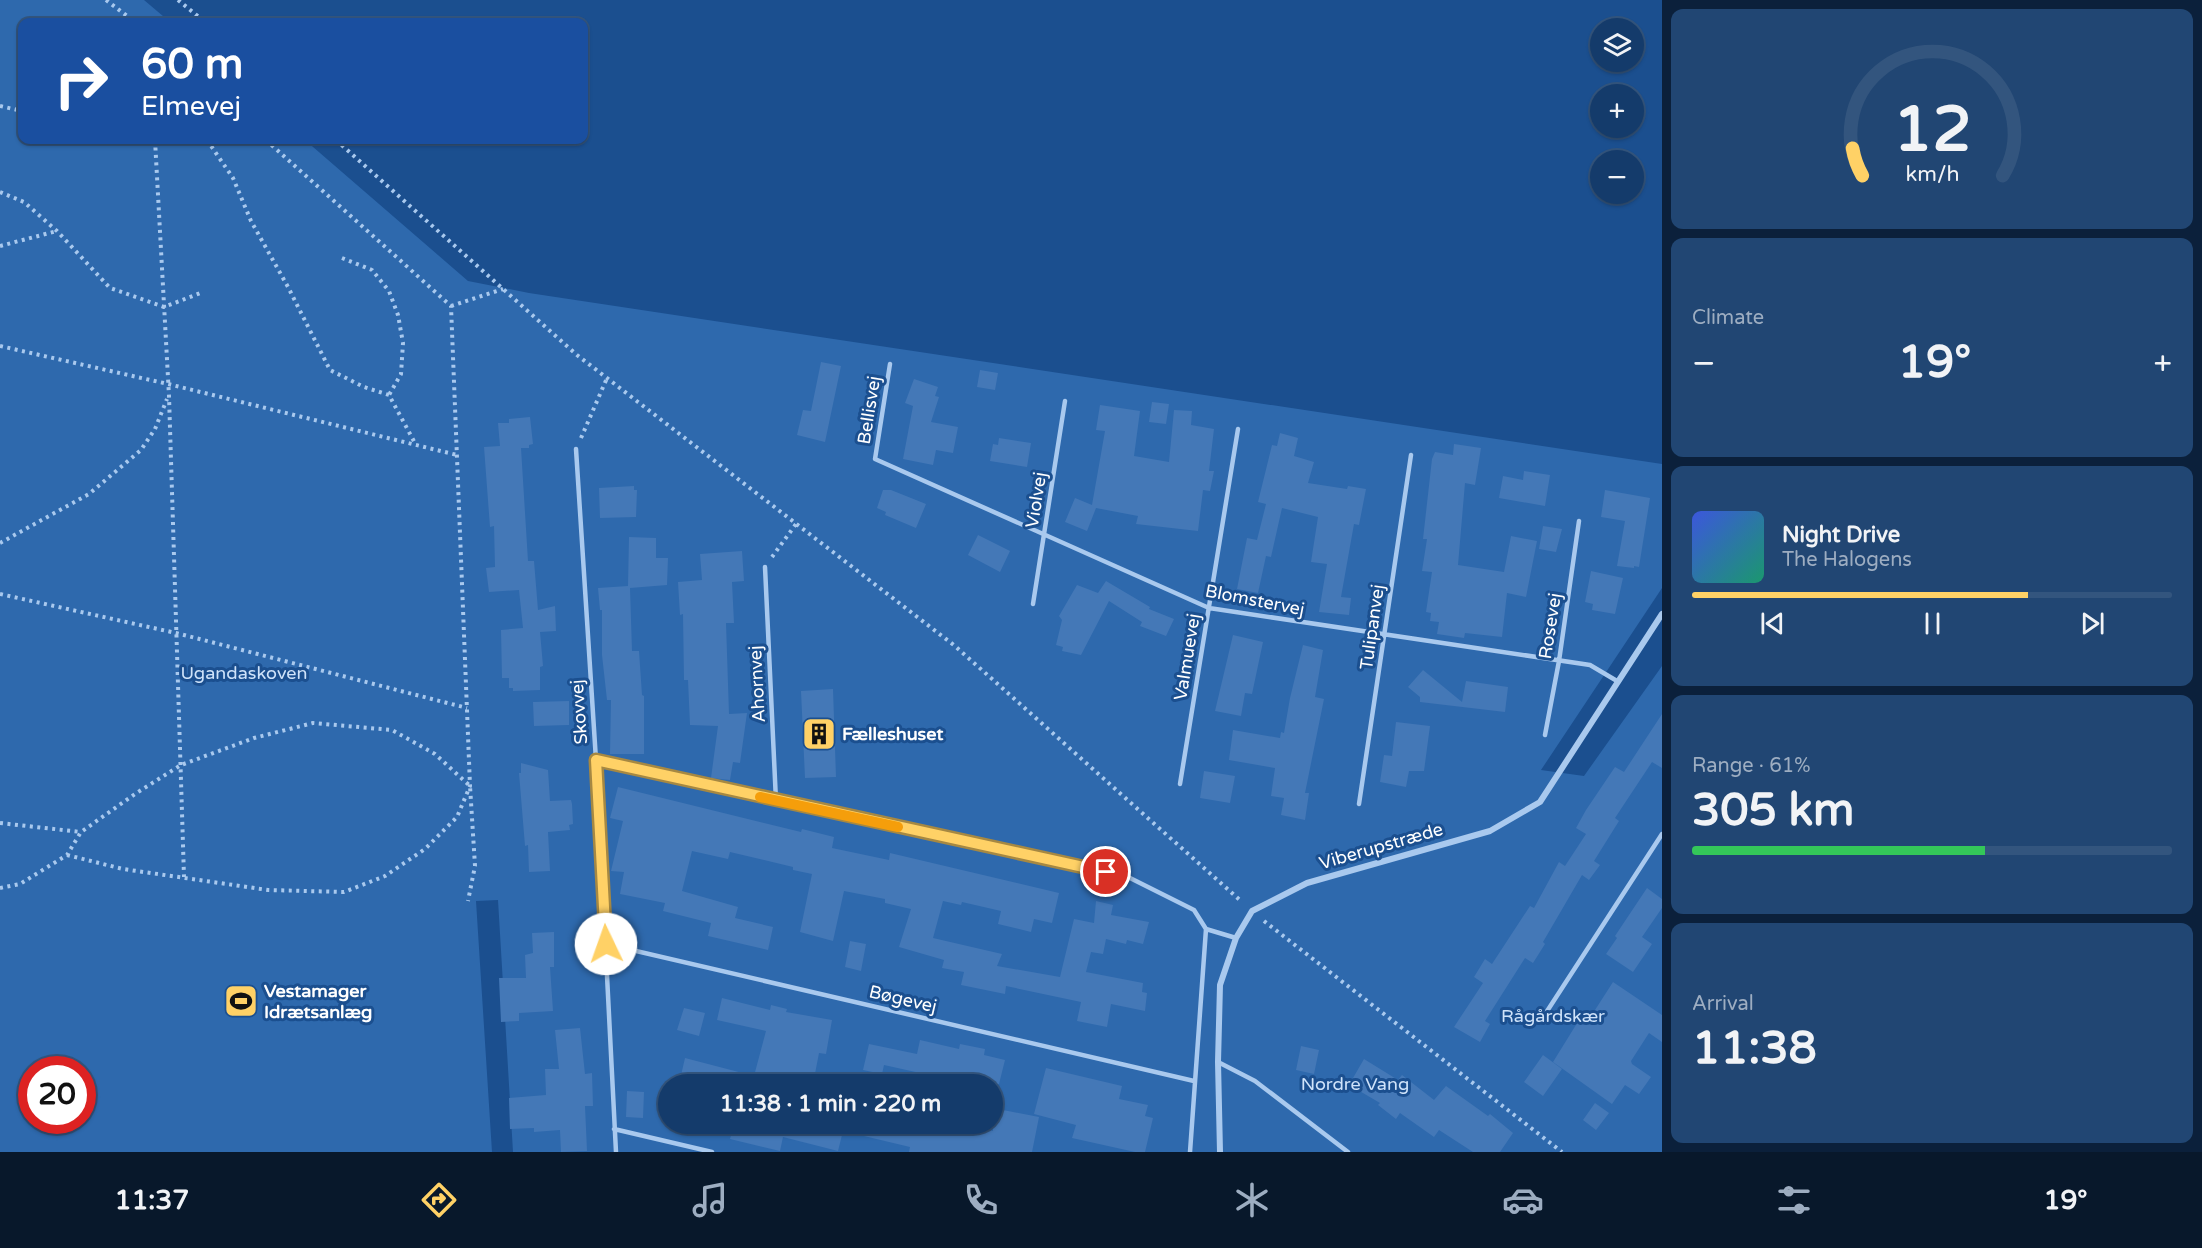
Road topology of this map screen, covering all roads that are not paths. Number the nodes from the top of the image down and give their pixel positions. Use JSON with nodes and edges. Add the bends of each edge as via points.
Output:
{"nodes":[{"id":1,"x":890,"y":364,"type":"dead end"},
{"id":2,"x":1065,"y":401,"type":"dead end"},
{"id":3,"x":1238,"y":429,"type":"dead end"},
{"id":4,"x":576,"y":449,"type":"road end"},
{"id":5,"x":1411,"y":454,"type":"dead end"},
{"id":6,"x":875,"y":459,"type":"joint"},
{"id":7,"x":1579,"y":521,"type":"dead end"},
{"id":8,"x":1044,"y":535,"type":"junction"},
{"id":9,"x":765,"y":567,"type":"road end"},
{"id":10,"x":1033,"y":604,"type":"dead end"},
{"id":11,"x":1209,"y":608,"type":"junction"},
{"id":12,"x":1662,"y":614,"type":"edge"},
{"id":13,"x":1384,"y":635,"type":"junction"},
{"id":14,"x":1559,"y":661,"type":"junction"},
{"id":15,"x":1617,"y":681,"type":"junction"},
{"id":16,"x":1545,"y":735,"type":"dead end"},
{"id":17,"x":596,"y":760,"type":"junction"},
{"id":18,"x":1180,"y":784,"type":"dead end"},
{"id":19,"x":776,"y":801,"type":"junction"},
{"id":20,"x":1359,"y":804,"type":"dead end"},
{"id":21,"x":1662,"y":834,"type":"edge"},
{"id":22,"x":1206,"y":929,"type":"junction"},
{"id":23,"x":1236,"y":938,"type":"junction"},
{"id":24,"x":606,"y":944,"type":"junction"},
{"id":25,"x":1540,"y":1023,"type":"dead end"},
{"id":26,"x":1218,"y":1062,"type":"junction"},
{"id":27,"x":1194,"y":1082,"type":"junction"},
{"id":28,"x":614,"y":1129,"type":"junction"},
{"id":29,"x":616,"y":1152,"type":"edge"},
{"id":30,"x":712,"y":1152,"type":"edge"},
{"id":31,"x":1190,"y":1152,"type":"edge"},
{"id":32,"x":1220,"y":1152,"type":"edge"},
{"id":33,"x":1348,"y":1152,"type":"edge"}],
"edges":[{"from":1,"to":6,"type":"lane","name":"Bellisvej"},
{"from":2,"to":8,"type":"lane","name":"Violvej"},
{"from":3,"to":11,"type":"lane","name":"Valmuevej"},
{"from":4,"to":17,"type":"lane","name":"Skovvej"},
{"from":5,"to":13,"type":"lane","name":"Tulipanvej"},
{"from":6,"to":8,"type":"lane","name":"Blomstervej"},
{"from":7,"to":14,"type":"lane","name":"Rosevej"},
{"from":8,"to":10,"type":"lane","name":"Violvej"},
{"from":8,"to":11,"type":"lane","name":"Blomstervej"},
{"from":9,"to":19,"type":"lane","name":"Ahornvej"},
{"from":11,"to":13,"type":"lane","name":"Blomstervej"},
{"from":11,"to":18,"type":"lane","name":"Valmuevej"},
{"from":12,"to":15,"type":"street","name":"Viberupstræde"},
{"from":13,"to":14,"type":"lane","name":"Blomstervej"},
{"from":13,"to":20,"type":"lane","name":"Tulipanvej"},
{"from":14,"to":15,"type":"lane","name":"Blomstervej","via":[[1590,665]]},
{"from":14,"to":16,"type":"lane","name":"Rosevej"},
{"from":15,"to":23,"type":"street","name":"Viberupstræde","via":[[1540,802],[1490,831],[1307,883],[1252,911]]},
{"from":17,"to":19,"type":"lane"},
{"from":17,"to":24,"type":"lane","name":"Skovvej"},
{"from":19,"to":22,"type":"lane","via":[[1128,877],[1194,910]]},
{"from":21,"to":25,"type":"lane"},
{"from":22,"to":23,"type":"lane"},
{"from":22,"to":27,"type":"lane"},
{"from":23,"to":26,"type":"street","via":[[1220,986]]},
{"from":24,"to":27,"type":"lane","name":"Bøgevej"},
{"from":24,"to":28,"type":"lane","name":"Skovvej"},
{"from":26,"to":32,"type":"street"},
{"from":26,"to":33,"type":"lane","via":[[1255,1081]]},
{"from":27,"to":31,"type":"lane"},
{"from":28,"to":29,"type":"lane","name":"Skovvej"},
{"from":28,"to":30,"type":"lane"}]}
